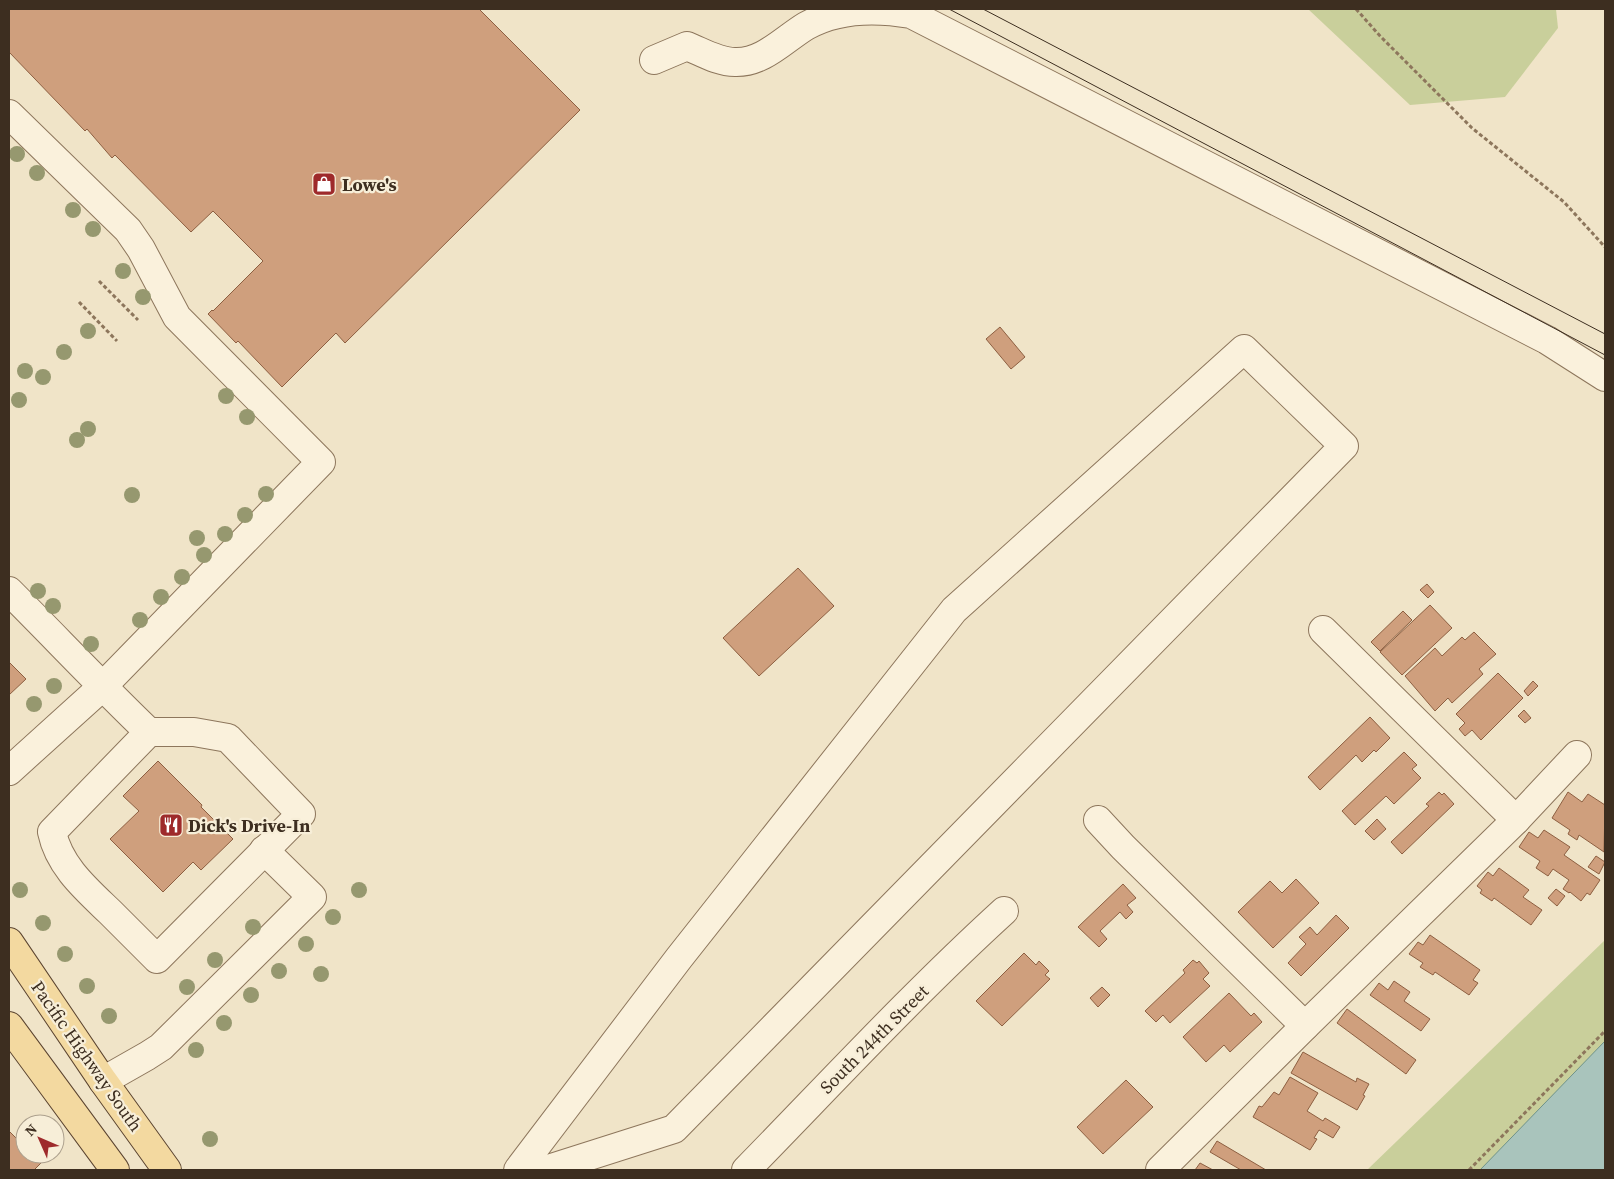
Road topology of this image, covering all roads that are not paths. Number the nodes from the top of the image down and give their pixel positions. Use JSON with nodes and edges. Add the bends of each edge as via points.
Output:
{"nodes":[{"id":1,"x":654,"y":60,"type":"dead end"},
{"id":2,"x":9,"y":114,"type":"edge"},
{"id":3,"x":1605,"y":377,"type":"edge"},
{"id":4,"x":9,"y":590,"type":"edge"},
{"id":5,"x":1323,"y":630,"type":"dead end"},
{"id":6,"x":102,"y":687,"type":"junction"},
{"id":7,"x":149,"y":732,"type":"junction"},
{"id":8,"x":1577,"y":755,"type":"dead end"},
{"id":9,"x":9,"y":771,"type":"edge"},
{"id":10,"x":1098,"y":820,"type":"dead end"},
{"id":11,"x":1516,"y":820,"type":"junction"},
{"id":12,"x":264,"y":850,"type":"junction"},
{"id":13,"x":1004,"y":911,"type":"dead end"},
{"id":14,"x":9,"y":942,"type":"edge"},
{"id":15,"x":9,"y":1026,"type":"edge"},
{"id":16,"x":1305,"y":1026,"type":"junction"},
{"id":17,"x":103,"y":1081,"type":"junction"},
{"id":18,"x":115,"y":1170,"type":"edge"},
{"id":19,"x":167,"y":1170,"type":"edge"},
{"id":20,"x":518,"y":1170,"type":"edge"},
{"id":21,"x":545,"y":1170,"type":"edge"},
{"id":22,"x":746,"y":1170,"type":"edge"},
{"id":23,"x":1160,"y":1170,"type":"edge"}],
"edges":[{"from":1,"to":3,"type":"street","via":[[687,46],[721,60],[751,60],[828,17],[856,10],[911,14],[1538,335]]},
{"from":2,"to":6,"type":"street","via":[[128,230],[178,317],[321,462]]},
{"from":4,"to":6,"type":"street"},
{"from":5,"to":11,"type":"street"},
{"from":6,"to":7,"type":"street"},
{"from":6,"to":9,"type":"street"},
{"from":7,"to":12,"type":"street","via":[[194,732],[228,738],[301,814]]},
{"from":7,"to":12,"type":"street","via":[[52,832],[54,845],[63,862],[80,883],[157,958]]},
{"from":8,"to":11,"type":"street"},
{"from":10,"to":16,"type":"street"},
{"from":11,"to":16,"type":"street"},
{"from":12,"to":17,"type":"street","via":[[312,897],[161,1047]]},
{"from":13,"to":22,"type":"street","name":"South 244th Street","via":[[863,1049]]},
{"from":14,"to":17,"type":"main road","name":"Pacific Highway South"},
{"from":15,"to":18,"type":"main road"},
{"from":16,"to":23,"type":"street"},
{"from":17,"to":19,"type":"main road","name":"Pacific Highway South"},
{"from":20,"to":21,"type":"street","via":[[678,958],[954,610],[1244,349],[1344,446],[674,1129]]}]}
